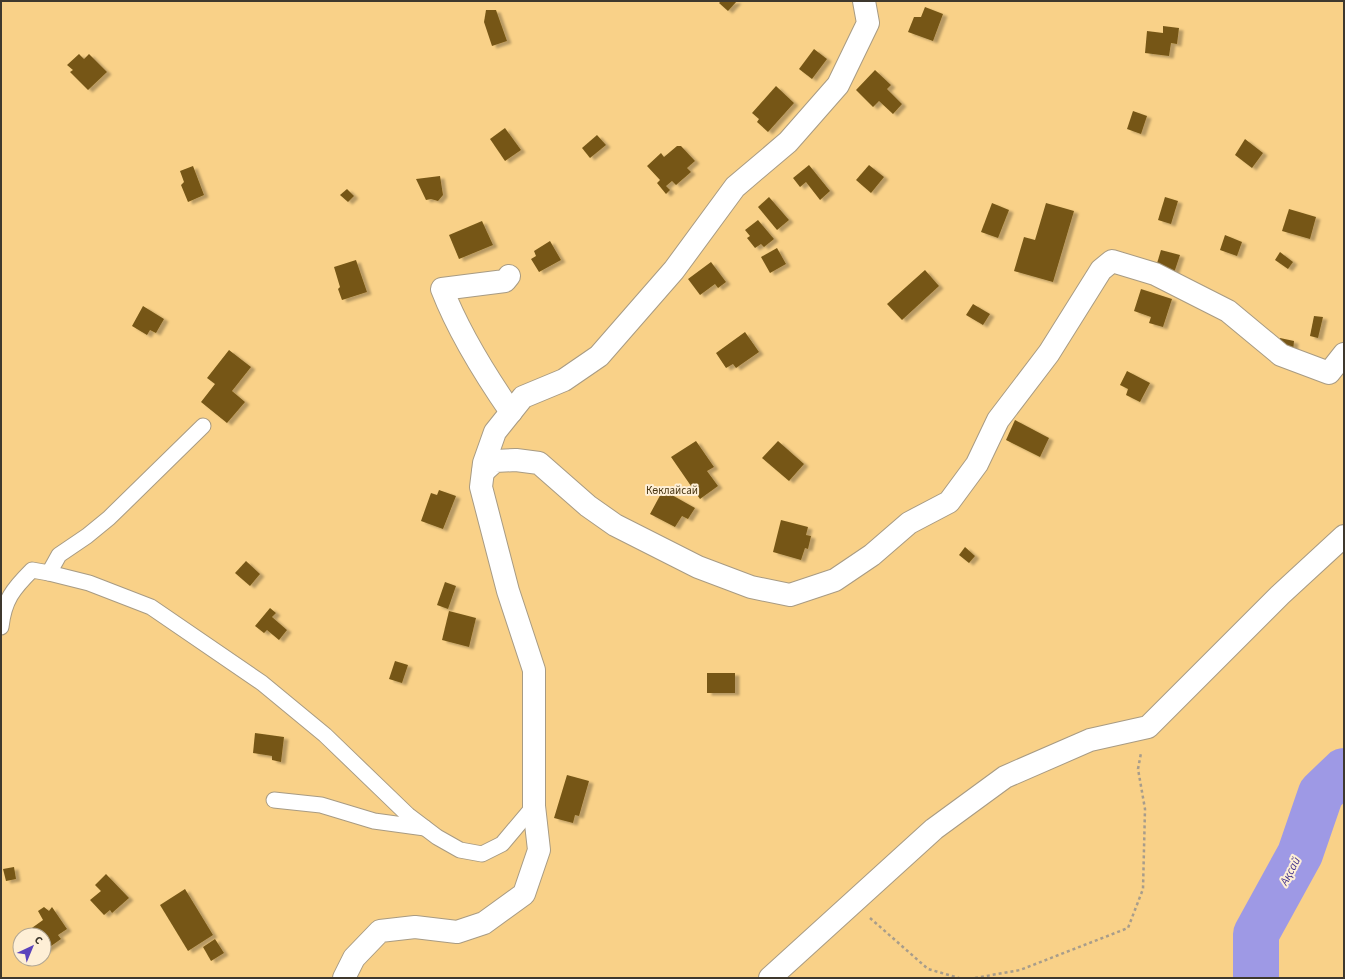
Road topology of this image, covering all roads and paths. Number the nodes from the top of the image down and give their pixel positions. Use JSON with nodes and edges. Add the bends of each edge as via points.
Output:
{"nodes":[{"id":1,"x":864,"y":1,"type":"edge"},
{"id":2,"x":509,"y":276,"type":"dead end"},
{"id":3,"x":1344,"y":354,"type":"edge"},
{"id":4,"x":511,"y":412,"type":"junction"},
{"id":5,"x":202,"y":426,"type":"dead end"},
{"id":6,"x":483,"y":472,"type":"junction"},
{"id":7,"x":1344,"y":536,"type":"edge"},
{"id":8,"x":49,"y":573,"type":"junction"},
{"id":9,"x":1,"y":628,"type":"edge"},
{"id":10,"x":1148,"y":727,"type":"junction"},
{"id":11,"x":274,"y":800,"type":"dead end"},
{"id":12,"x":534,"y":806,"type":"junction"},
{"id":13,"x":426,"y":828,"type":"junction"},
{"id":14,"x":853,"y":904,"type":"junction"},
{"id":15,"x":344,"y":978,"type":"edge"},
{"id":16,"x":770,"y":978,"type":"edge"},
{"id":17,"x":959,"y":978,"type":"edge"},
{"id":18,"x":975,"y":978,"type":"edge"}],
"edges":[{"from":1,"to":4,"type":"street","via":[[868,23],[833,91],[788,142],[735,187],[674,270],[599,356],[564,380],[523,397]]},
{"from":2,"to":4,"type":"street","via":[[505,281],[442,289],[453,318]]},
{"from":3,"to":6,"type":"street","via":[[1329,374],[1281,356],[1228,311],[1155,274],[1112,261],[1101,270],[1048,353],[998,420],[977,464],[949,502],[910,523],[872,555],[835,580],[790,595],[751,587],[698,567],[616,525],[588,506],[539,464],[516,460],[495,461]]},
{"from":4,"to":6,"type":"street","via":[[495,432]]},
{"from":5,"to":8,"type":"lane","via":[[109,518],[60,555]]},
{"from":6,"to":12,"type":"street","via":[[480,488],[508,591],[534,670]]},
{"from":7,"to":10,"type":"street","via":[[1280,595]]},
{"from":8,"to":9,"type":"lane","via":[[32,570],[14,588],[2,614]]},
{"from":8,"to":13,"type":"lane","via":[[90,583],[151,606],[262,683],[325,735],[408,815]]},
{"from":10,"to":14,"type":"street","via":[[1090,740],[1005,777],[934,829]]},
{"from":10,"to":18,"type":"path","via":[[1138,769],[1145,809],[1143,889],[1128,928],[1020,970]]},
{"from":11,"to":13,"type":"lane","via":[[321,805],[374,821]]},
{"from":12,"to":13,"type":"lane","via":[[502,844],[482,854],[460,850]]},
{"from":12,"to":15,"type":"street","via":[[539,850],[524,894],[484,923],[457,932],[415,927],[380,931],[354,958]]},
{"from":14,"to":16,"type":"street"},
{"from":14,"to":17,"type":"path","via":[[928,969]]}]}
